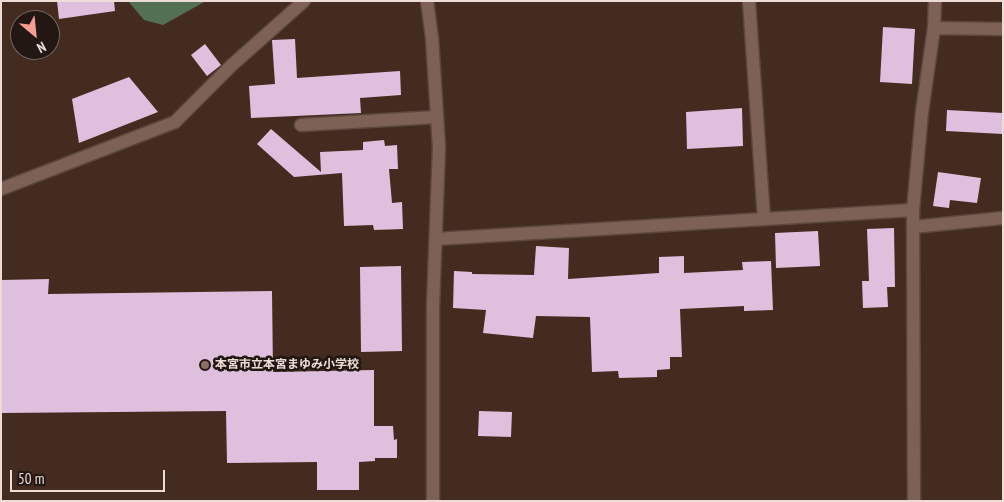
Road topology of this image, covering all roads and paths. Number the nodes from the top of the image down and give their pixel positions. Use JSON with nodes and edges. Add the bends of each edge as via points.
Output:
{"nodes":[{"id":1,"x":304,"y":1,"type":"edge"},
{"id":2,"x":427,"y":1,"type":"edge"},
{"id":3,"x":749,"y":1,"type":"edge"},
{"id":4,"x":935,"y":1,"type":"edge"},
{"id":5,"x":934,"y":28,"type":"junction"},
{"id":6,"x":1003,"y":30,"type":"edge"},
{"id":7,"x":438,"y":117,"type":"junction"},
{"id":8,"x":301,"y":125,"type":"dead end"},
{"id":9,"x":1,"y":189,"type":"edge"},
{"id":10,"x":913,"y":210,"type":"junction"},
{"id":11,"x":1003,"y":218,"type":"edge"},
{"id":12,"x":764,"y":219,"type":"junction"},
{"id":13,"x":913,"y":227,"type":"junction"},
{"id":14,"x":436,"y":239,"type":"junction"},
{"id":15,"x":433,"y":501,"type":"edge"},
{"id":16,"x":914,"y":501,"type":"edge"}],
"edges":[{"from":1,"to":9,"type":"street","via":[[232,65],[175,122]]},
{"from":2,"to":7,"type":"street"},
{"from":3,"to":12,"type":"street"},
{"from":4,"to":5,"type":"street"},
{"from":5,"to":6,"type":"street"},
{"from":5,"to":10,"type":"street"},
{"from":7,"to":8,"type":"street"},
{"from":7,"to":14,"type":"street"},
{"from":10,"to":12,"type":"street"},
{"from":10,"to":13,"type":"street"},
{"from":11,"to":13,"type":"street"},
{"from":12,"to":14,"type":"street"},
{"from":13,"to":16,"type":"street"},
{"from":14,"to":15,"type":"street"}]}
